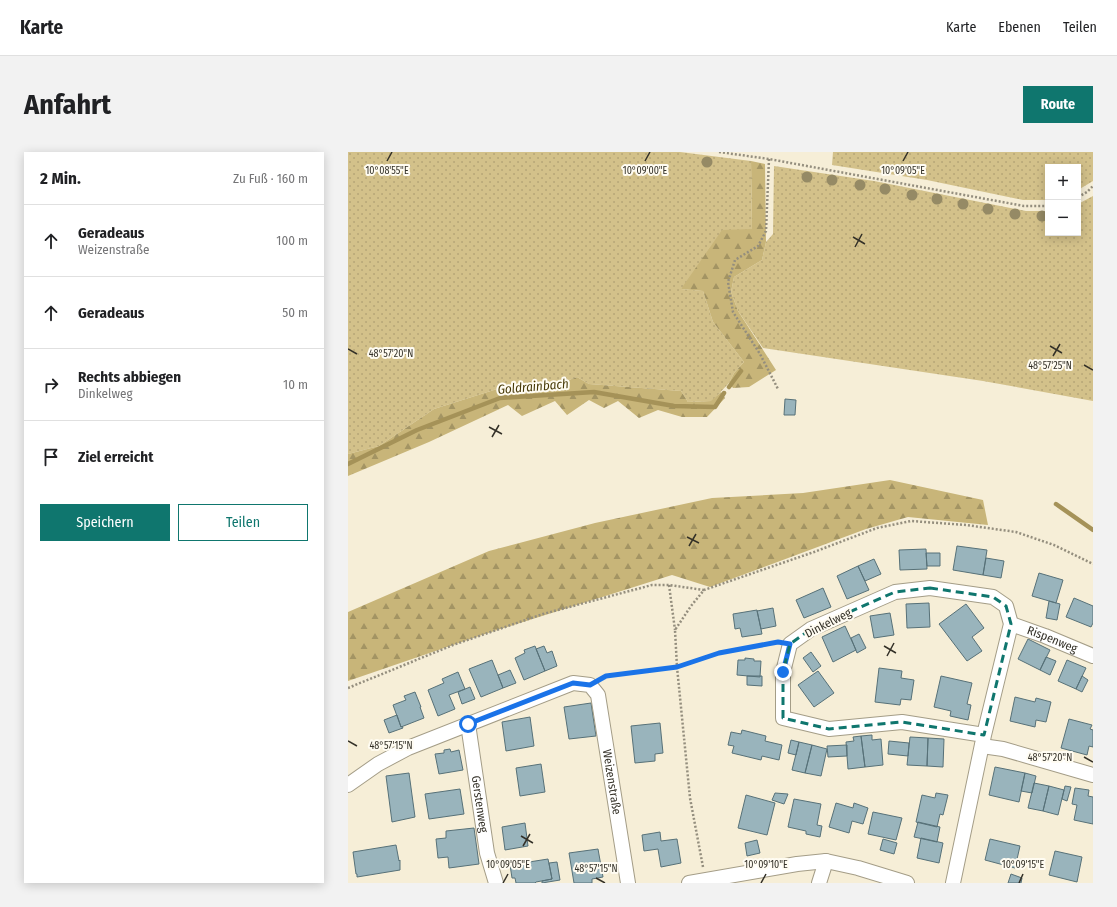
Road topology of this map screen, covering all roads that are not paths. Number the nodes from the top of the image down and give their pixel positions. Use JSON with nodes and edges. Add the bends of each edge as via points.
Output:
{"nodes":[{"id":1,"x":1012,"y":624,"type":"junction"},
{"id":2,"x":1093,"y":656,"type":"edge"},
{"id":3,"x":468,"y":724,"type":"junction"},
{"id":4,"x":983,"y":740,"type":"junction"},
{"id":5,"x":1093,"y":775,"type":"edge"},
{"id":6,"x":348,"y":785,"type":"edge"},
{"id":7,"x":826,"y":861,"type":"junction"},
{"id":8,"x":496,"y":883,"type":"edge"},
{"id":9,"x":628,"y":883,"type":"edge"},
{"id":10,"x":689,"y":883,"type":"edge"},
{"id":11,"x":819,"y":883,"type":"edge"},
{"id":12,"x":907,"y":883,"type":"edge"},
{"id":13,"x":953,"y":883,"type":"edge"}],
"edges":[{"from":1,"to":2,"type":"street","name":"Rispenweg"},
{"from":1,"to":4,"type":"street"},
{"from":1,"to":4,"type":"street","name":"Dinkelweg","via":[[1006,606],[993,597],[930,588],[895,592],[811,629],[790,644],[783,672],[783,718],[829,729],[902,722]]},
{"from":3,"to":6,"type":"street","via":[[408,748],[378,764]]},
{"from":3,"to":8,"type":"street","name":"Gerstenweg","via":[[488,853]]},
{"from":3,"to":9,"type":"street","name":"Weizenstraße","via":[[573,683],[590,685],[598,695]]},
{"from":4,"to":5,"type":"street","via":[[1003,749]]},
{"from":4,"to":13,"type":"street"},
{"from":7,"to":10,"type":"street"},
{"from":7,"to":11,"type":"street"},
{"from":7,"to":12,"type":"street"}]}
